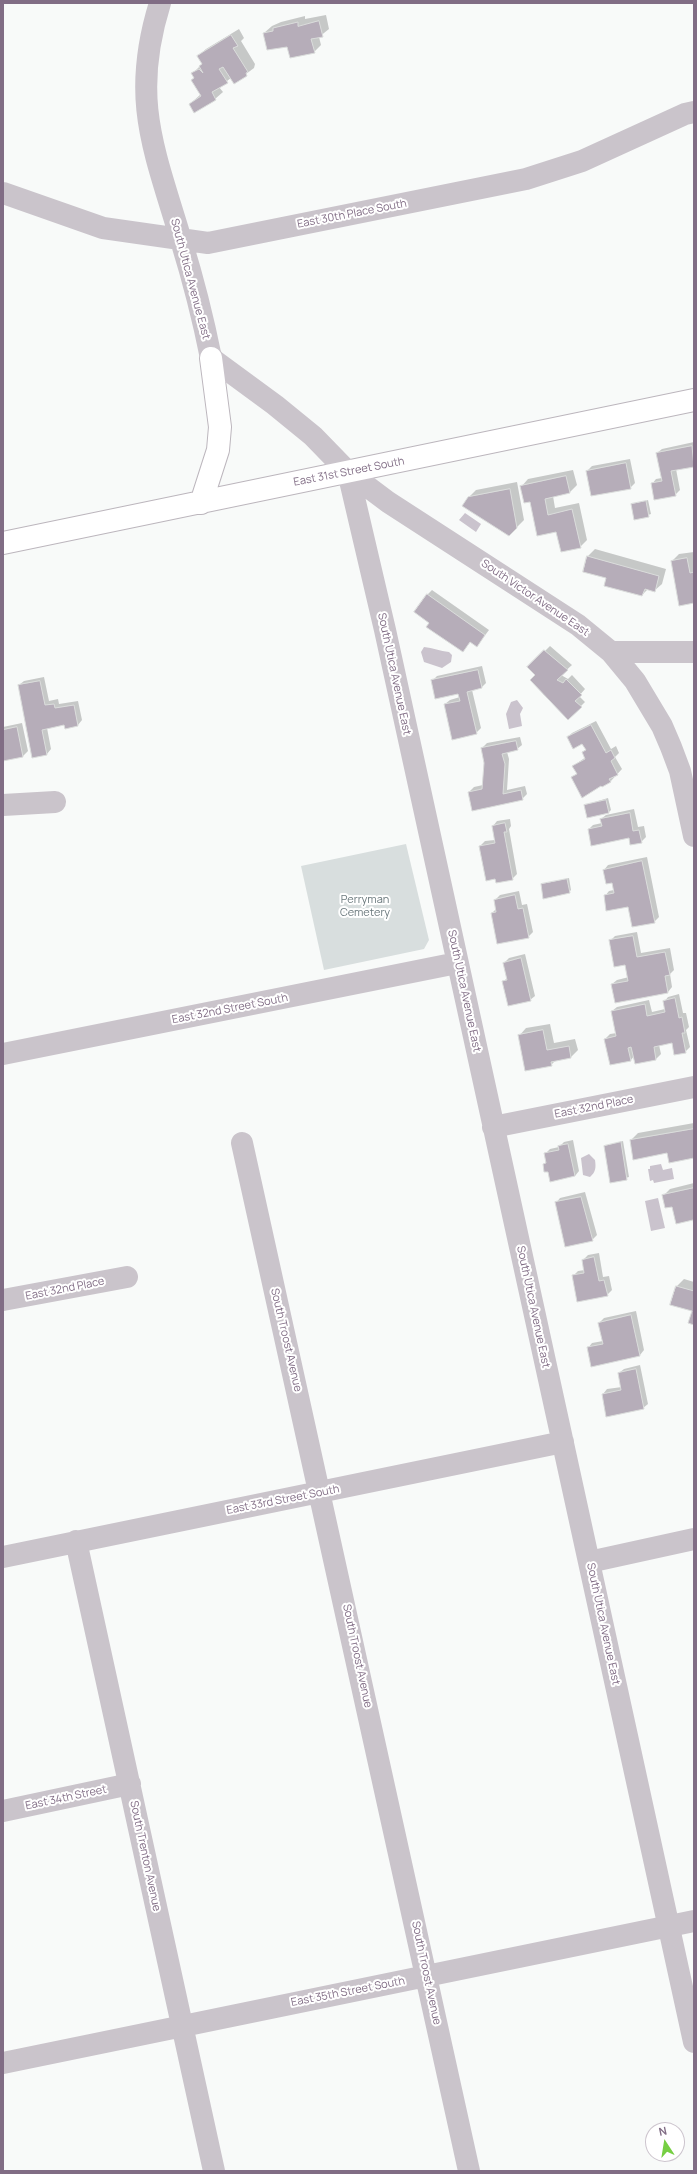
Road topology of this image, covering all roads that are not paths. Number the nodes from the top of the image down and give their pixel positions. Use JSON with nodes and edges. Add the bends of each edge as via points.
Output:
{"nodes":[{"id":1,"x":163,"y":4,"type":"edge"},
{"id":2,"x":691,"y":111,"type":"edge"},
{"id":3,"x":3,"y":193,"type":"edge"},
{"id":4,"x":181,"y":239,"type":"junction"},
{"id":5,"x":211,"y":358,"type":"junction"},
{"id":6,"x":694,"y":400,"type":"edge"},
{"id":7,"x":348,"y":472,"type":"junction"},
{"id":8,"x":201,"y":503,"type":"junction"},
{"id":9,"x":3,"y":544,"type":"edge"},
{"id":10,"x":611,"y":652,"type":"junction"},
{"id":11,"x":694,"y":652,"type":"edge"},
{"id":12,"x":55,"y":802,"type":"dead end"},
{"id":13,"x":691,"y":805,"type":"edge"},
{"id":14,"x":3,"y":806,"type":"edge"},
{"id":15,"x":694,"y":836,"type":"edge"},
{"id":16,"x":457,"y":963,"type":"junction"},
{"id":17,"x":3,"y":1054,"type":"edge"},
{"id":18,"x":694,"y":1087,"type":"edge"},
{"id":19,"x":493,"y":1127,"type":"junction"},
{"id":20,"x":242,"y":1142,"type":"dead end"},
{"id":21,"x":127,"y":1277,"type":"dead end"},
{"id":22,"x":3,"y":1300,"type":"edge"},
{"id":23,"x":563,"y":1442,"type":"junction"},
{"id":24,"x":321,"y":1492,"type":"junction"},
{"id":25,"x":694,"y":1539,"type":"edge"},
{"id":26,"x":76,"y":1541,"type":"junction"},
{"id":27,"x":3,"y":1556,"type":"edge"},
{"id":28,"x":589,"y":1562,"type":"junction"},
{"id":29,"x":130,"y":1784,"type":"junction"},
{"id":30,"x":3,"y":1811,"type":"edge"},
{"id":31,"x":694,"y":1922,"type":"edge"},
{"id":32,"x":670,"y":1927,"type":"junction"},
{"id":33,"x":427,"y":1976,"type":"junction"},
{"id":34,"x":182,"y":2026,"type":"junction"},
{"id":35,"x":694,"y":2042,"type":"edge"},
{"id":36,"x":3,"y":2063,"type":"edge"},
{"id":37,"x":214,"y":2171,"type":"edge"},
{"id":38,"x":469,"y":2171,"type":"edge"}],
"edges":[{"from":1,"to":4,"type":"street","name":"South Utica Avenue East","via":[[149,49],[145,86],[146,106],[152,148]]},
{"from":2,"to":4,"type":"street","name":"East 30th Place South","via":[[582,161],[526,179],[208,243]]},
{"from":3,"to":4,"type":"street","name":"East 30th Place South","via":[[103,228]]},
{"from":4,"to":5,"type":"street","name":"South Utica Avenue East","via":[[198,298]]},
{"from":5,"to":7,"type":"street","via":[[308,432]]},
{"from":5,"to":8,"type":"main road","via":[[220,427],[218,450]]},
{"from":6,"to":7,"type":"main road","name":"East 31st Street South"},
{"from":7,"to":8,"type":"main road","name":"East 31st Street South"},
{"from":7,"to":10,"type":"street","name":"South Victor Avenue East","via":[[391,504],[578,625]]},
{"from":7,"to":16,"type":"street","name":"South Utica Avenue East"},
{"from":8,"to":9,"type":"main road","name":"East 31st Street South"},
{"from":10,"to":11,"type":"street"},
{"from":10,"to":13,"type":"street","name":"South Victor Avenue East","via":[[635,682],[662,726]]},
{"from":12,"to":14,"type":"street"},
{"from":13,"to":15,"type":"street","name":"South Victor Avenue East"},
{"from":16,"to":17,"type":"street","name":"East 32nd Street South"},
{"from":16,"to":19,"type":"street","name":"South Utica Avenue East"},
{"from":18,"to":19,"type":"street","name":"East 32nd Place"},
{"from":19,"to":23,"type":"street","name":"South Utica Avenue East"},
{"from":20,"to":24,"type":"street","name":"South Troost Avenue"},
{"from":21,"to":22,"type":"street","name":"East 32nd Place"},
{"from":23,"to":24,"type":"street","name":"East 33rd Street South"},
{"from":23,"to":28,"type":"street","name":"South Utica Avenue East"},
{"from":24,"to":26,"type":"street","name":"East 33rd Street South"},
{"from":24,"to":33,"type":"street","name":"South Troost Avenue"},
{"from":25,"to":28,"type":"street"},
{"from":26,"to":27,"type":"street","name":"East 33rd Street South"},
{"from":26,"to":29,"type":"street","name":"South Trenton Avenue"},
{"from":28,"to":32,"type":"street","name":"South Utica Avenue East"},
{"from":29,"to":30,"type":"street","name":"East 34th Street"},
{"from":29,"to":34,"type":"street","name":"South Trenton Avenue"},
{"from":31,"to":32,"type":"street","name":"East 35th Street South"},
{"from":32,"to":33,"type":"street","name":"East 35th Street South"},
{"from":32,"to":35,"type":"street","name":"South Utica Avenue East"},
{"from":33,"to":34,"type":"street","name":"East 35th Street South"},
{"from":33,"to":38,"type":"street","name":"South Troost Avenue"},
{"from":34,"to":36,"type":"street","name":"East 35th Street South"},
{"from":34,"to":37,"type":"street","name":"South Trenton Avenue"}]}
